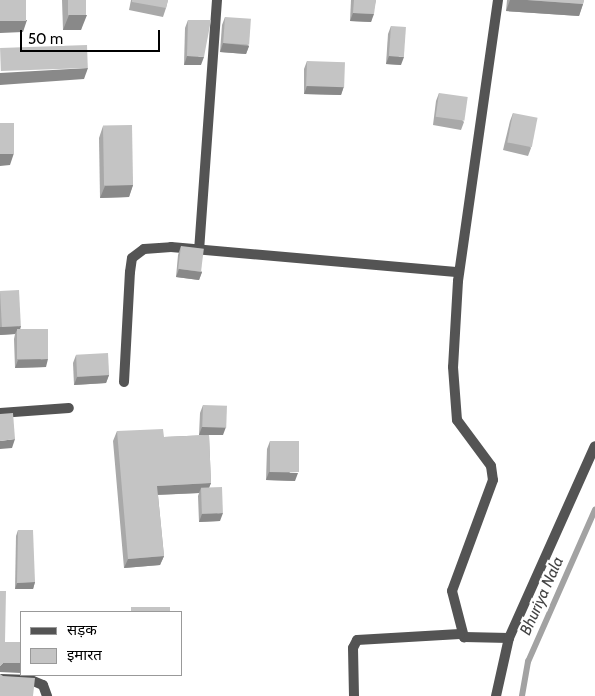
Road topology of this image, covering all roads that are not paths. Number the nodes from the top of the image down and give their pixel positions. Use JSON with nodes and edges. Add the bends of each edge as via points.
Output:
{"nodes":[{"id":1,"x":217,"y":0,"type":"edge"},
{"id":2,"x":498,"y":0,"type":"edge"},
{"id":3,"x":199,"y":251,"type":"junction"},
{"id":4,"x":459,"y":272,"type":"junction"},
{"id":5,"x":124,"y":382,"type":"dead end"},
{"id":6,"x":69,"y":408,"type":"dead end"},
{"id":7,"x":0,"y":412,"type":"edge"},
{"id":8,"x":595,"y":446,"type":"edge"},
{"id":9,"x":460,"y":634,"type":"junction"},
{"id":10,"x":509,"y":638,"type":"junction"},
{"id":11,"x":0,"y":679,"type":"edge"},
{"id":12,"x":47,"y":696,"type":"edge"},
{"id":13,"x":354,"y":696,"type":"edge"},
{"id":14,"x":496,"y":696,"type":"edge"}],
"edges":[{"from":1,"to":3,"type":"street"},
{"from":2,"to":4,"type":"street"},
{"from":3,"to":4,"type":"street"},
{"from":3,"to":5,"type":"street","via":[[144,249],[132,258]]},
{"from":4,"to":9,"type":"street","via":[[454,400],[461,427],[494,474],[452,591]]},
{"from":6,"to":7,"type":"street"},
{"from":8,"to":10,"type":"street"},
{"from":9,"to":10,"type":"street","via":[[469,640]]},
{"from":9,"to":13,"type":"street","via":[[357,640]]},
{"from":10,"to":14,"type":"street"},
{"from":11,"to":12,"type":"street","via":[[31,680],[43,685]]}]}
